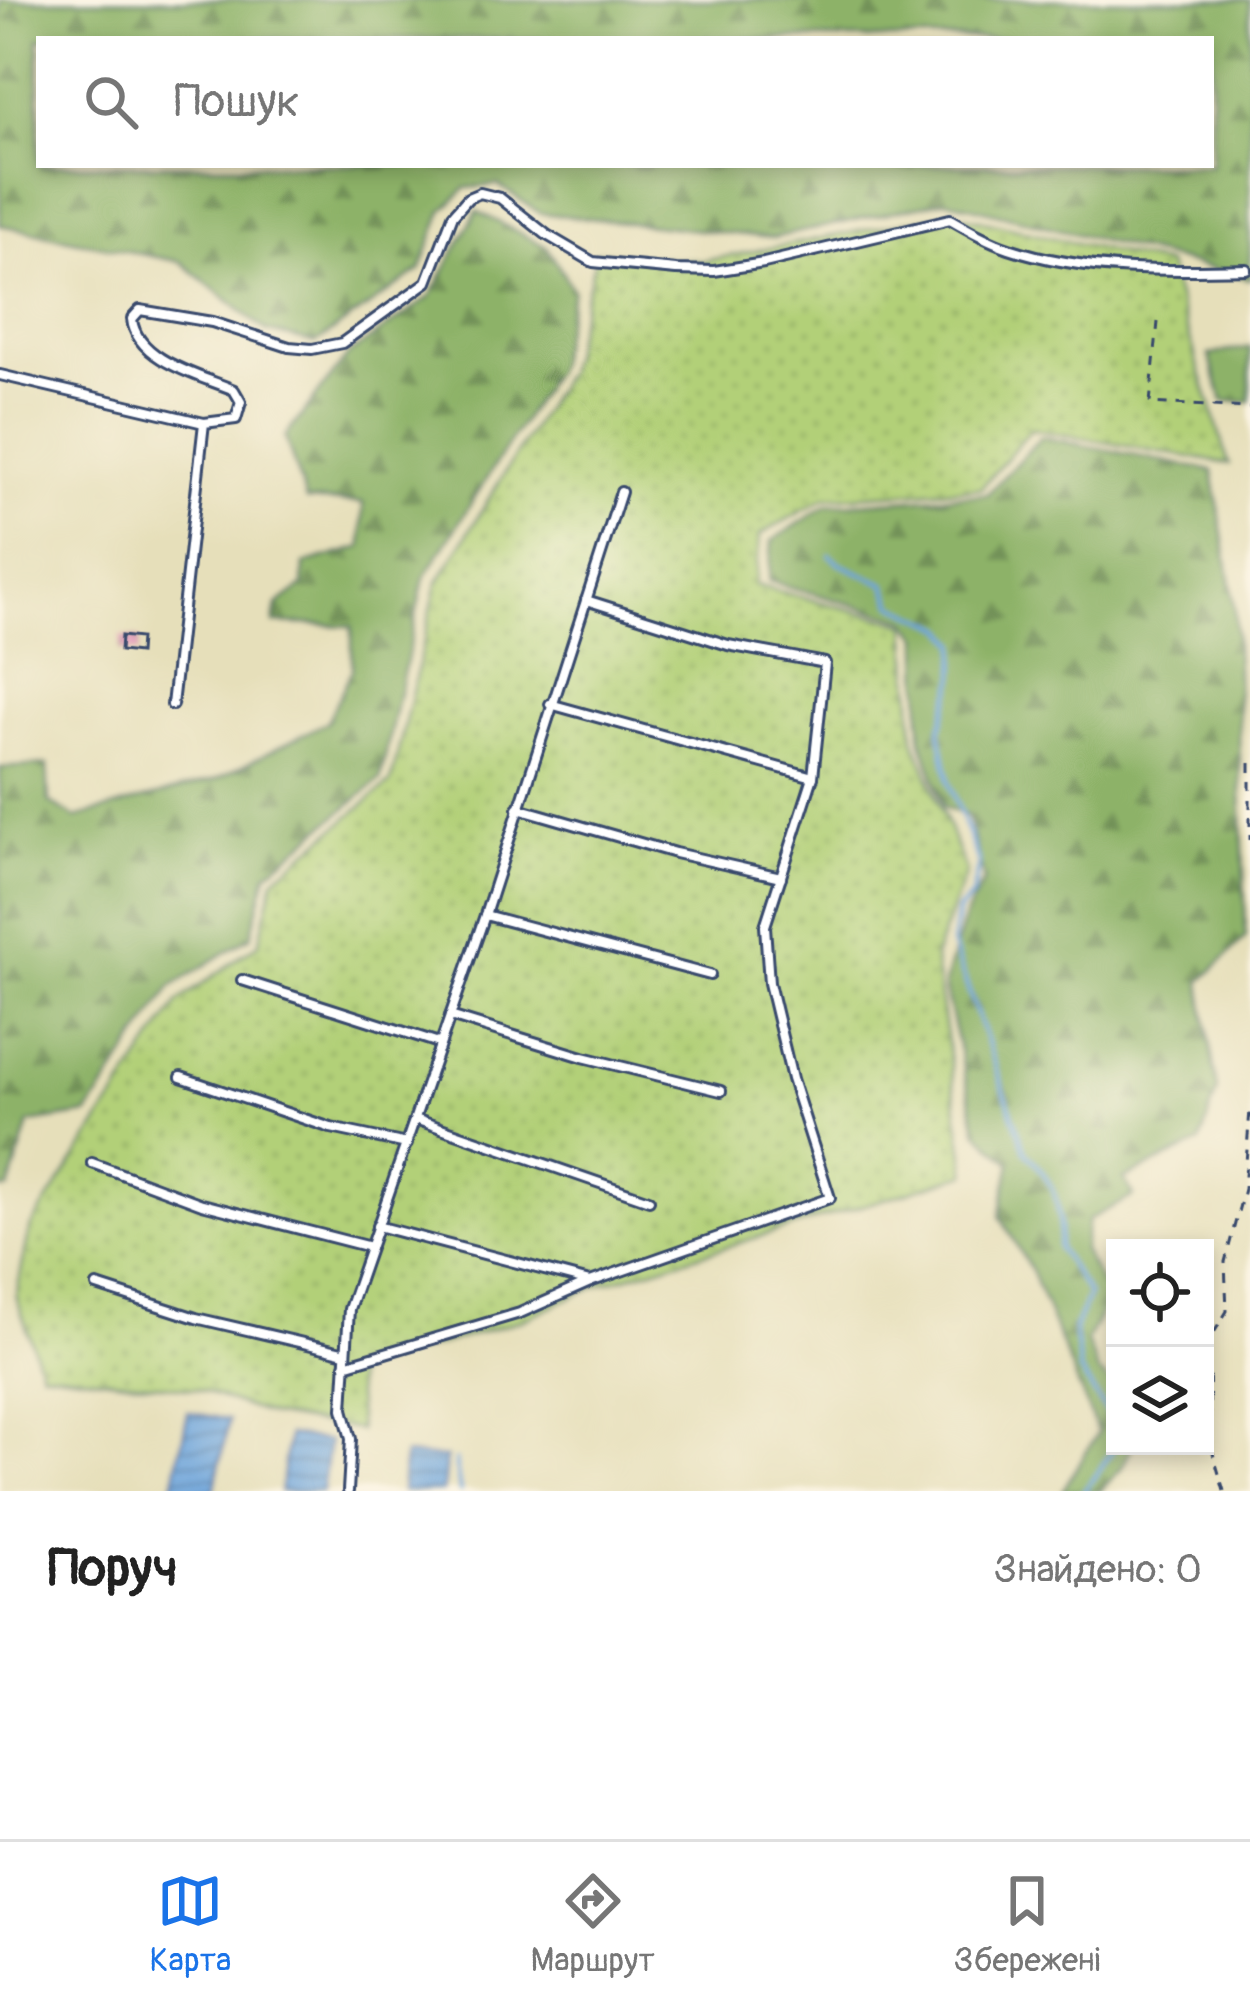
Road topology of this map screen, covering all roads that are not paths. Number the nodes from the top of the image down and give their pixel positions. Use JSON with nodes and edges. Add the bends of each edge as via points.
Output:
{"nodes":[{"id":1,"x":1246,"y":269,"type":"dead end"},
{"id":2,"x":0,"y":375,"type":"edge"},
{"id":3,"x":204,"y":424,"type":"junction"},
{"id":4,"x":621,"y":492,"type":"dead end"},
{"id":5,"x":586,"y":600,"type":"junction"},
{"id":6,"x":550,"y":704,"type":"junction"},
{"id":7,"x":172,"y":705,"type":"dead end"},
{"id":8,"x":813,"y":777,"type":"junction"},
{"id":9,"x":518,"y":808,"type":"junction"},
{"id":10,"x":781,"y":877,"type":"junction"},
{"id":11,"x":485,"y":915,"type":"junction"},
{"id":12,"x":710,"y":975,"type":"dead end"},
{"id":13,"x":242,"y":980,"type":"dead end"},
{"id":14,"x":450,"y":1016,"type":"junction"},
{"id":15,"x":439,"y":1043,"type":"junction"},
{"id":16,"x":182,"y":1077,"type":"dead end"},
{"id":17,"x":722,"y":1091,"type":"dead end"},
{"id":18,"x":415,"y":1120,"type":"junction"},
{"id":19,"x":407,"y":1144,"type":"junction"},
{"id":20,"x":92,"y":1163,"type":"dead end"},
{"id":21,"x":649,"y":1200,"type":"dead end"},
{"id":22,"x":377,"y":1226,"type":"junction"},
{"id":23,"x":370,"y":1247,"type":"junction"},
{"id":24,"x":590,"y":1282,"type":"junction"},
{"id":25,"x":98,"y":1286,"type":"dead end"},
{"id":26,"x":346,"y":1353,"type":"junction"},
{"id":27,"x":345,"y":1365,"type":"junction"},
{"id":28,"x":348,"y":1491,"type":"edge"}],
"edges":[{"from":1,"to":3,"type":"lane","via":[[1055,260],[950,219],[714,272],[592,262],[500,198],[480,193],[453,215],[427,283],[342,343],[289,347],[170,313],[134,314],[133,330],[158,356],[234,390],[241,402],[236,419]]},
{"from":2,"to":3,"type":"lane"},
{"from":3,"to":7,"type":"lane"},
{"from":4,"to":5,"type":"lane"},
{"from":5,"to":6,"type":"lane"},
{"from":5,"to":8,"type":"lane","via":[[728,645],[825,663]]},
{"from":6,"to":8,"type":"lane"},
{"from":6,"to":9,"type":"lane"},
{"from":8,"to":10,"type":"lane"},
{"from":9,"to":10,"type":"lane"},
{"from":9,"to":11,"type":"lane"},
{"from":10,"to":24,"type":"lane","via":[[765,926],[769,983],[830,1198]]},
{"from":11,"to":12,"type":"lane"},
{"from":11,"to":14,"type":"lane"},
{"from":13,"to":15,"type":"lane"},
{"from":14,"to":15,"type":"lane"},
{"from":14,"to":17,"type":"lane"},
{"from":15,"to":18,"type":"lane"},
{"from":16,"to":19,"type":"lane","via":[[331,1128]]},
{"from":18,"to":19,"type":"lane"},
{"from":18,"to":21,"type":"lane"},
{"from":19,"to":22,"type":"lane"},
{"from":20,"to":23,"type":"lane","via":[[202,1204]]},
{"from":22,"to":23,"type":"lane"},
{"from":22,"to":24,"type":"lane"},
{"from":23,"to":26,"type":"lane"},
{"from":24,"to":27,"type":"lane","via":[[520,1313]]},
{"from":25,"to":26,"type":"lane"},
{"from":26,"to":27,"type":"lane"},
{"from":27,"to":28,"type":"lane"}]}
